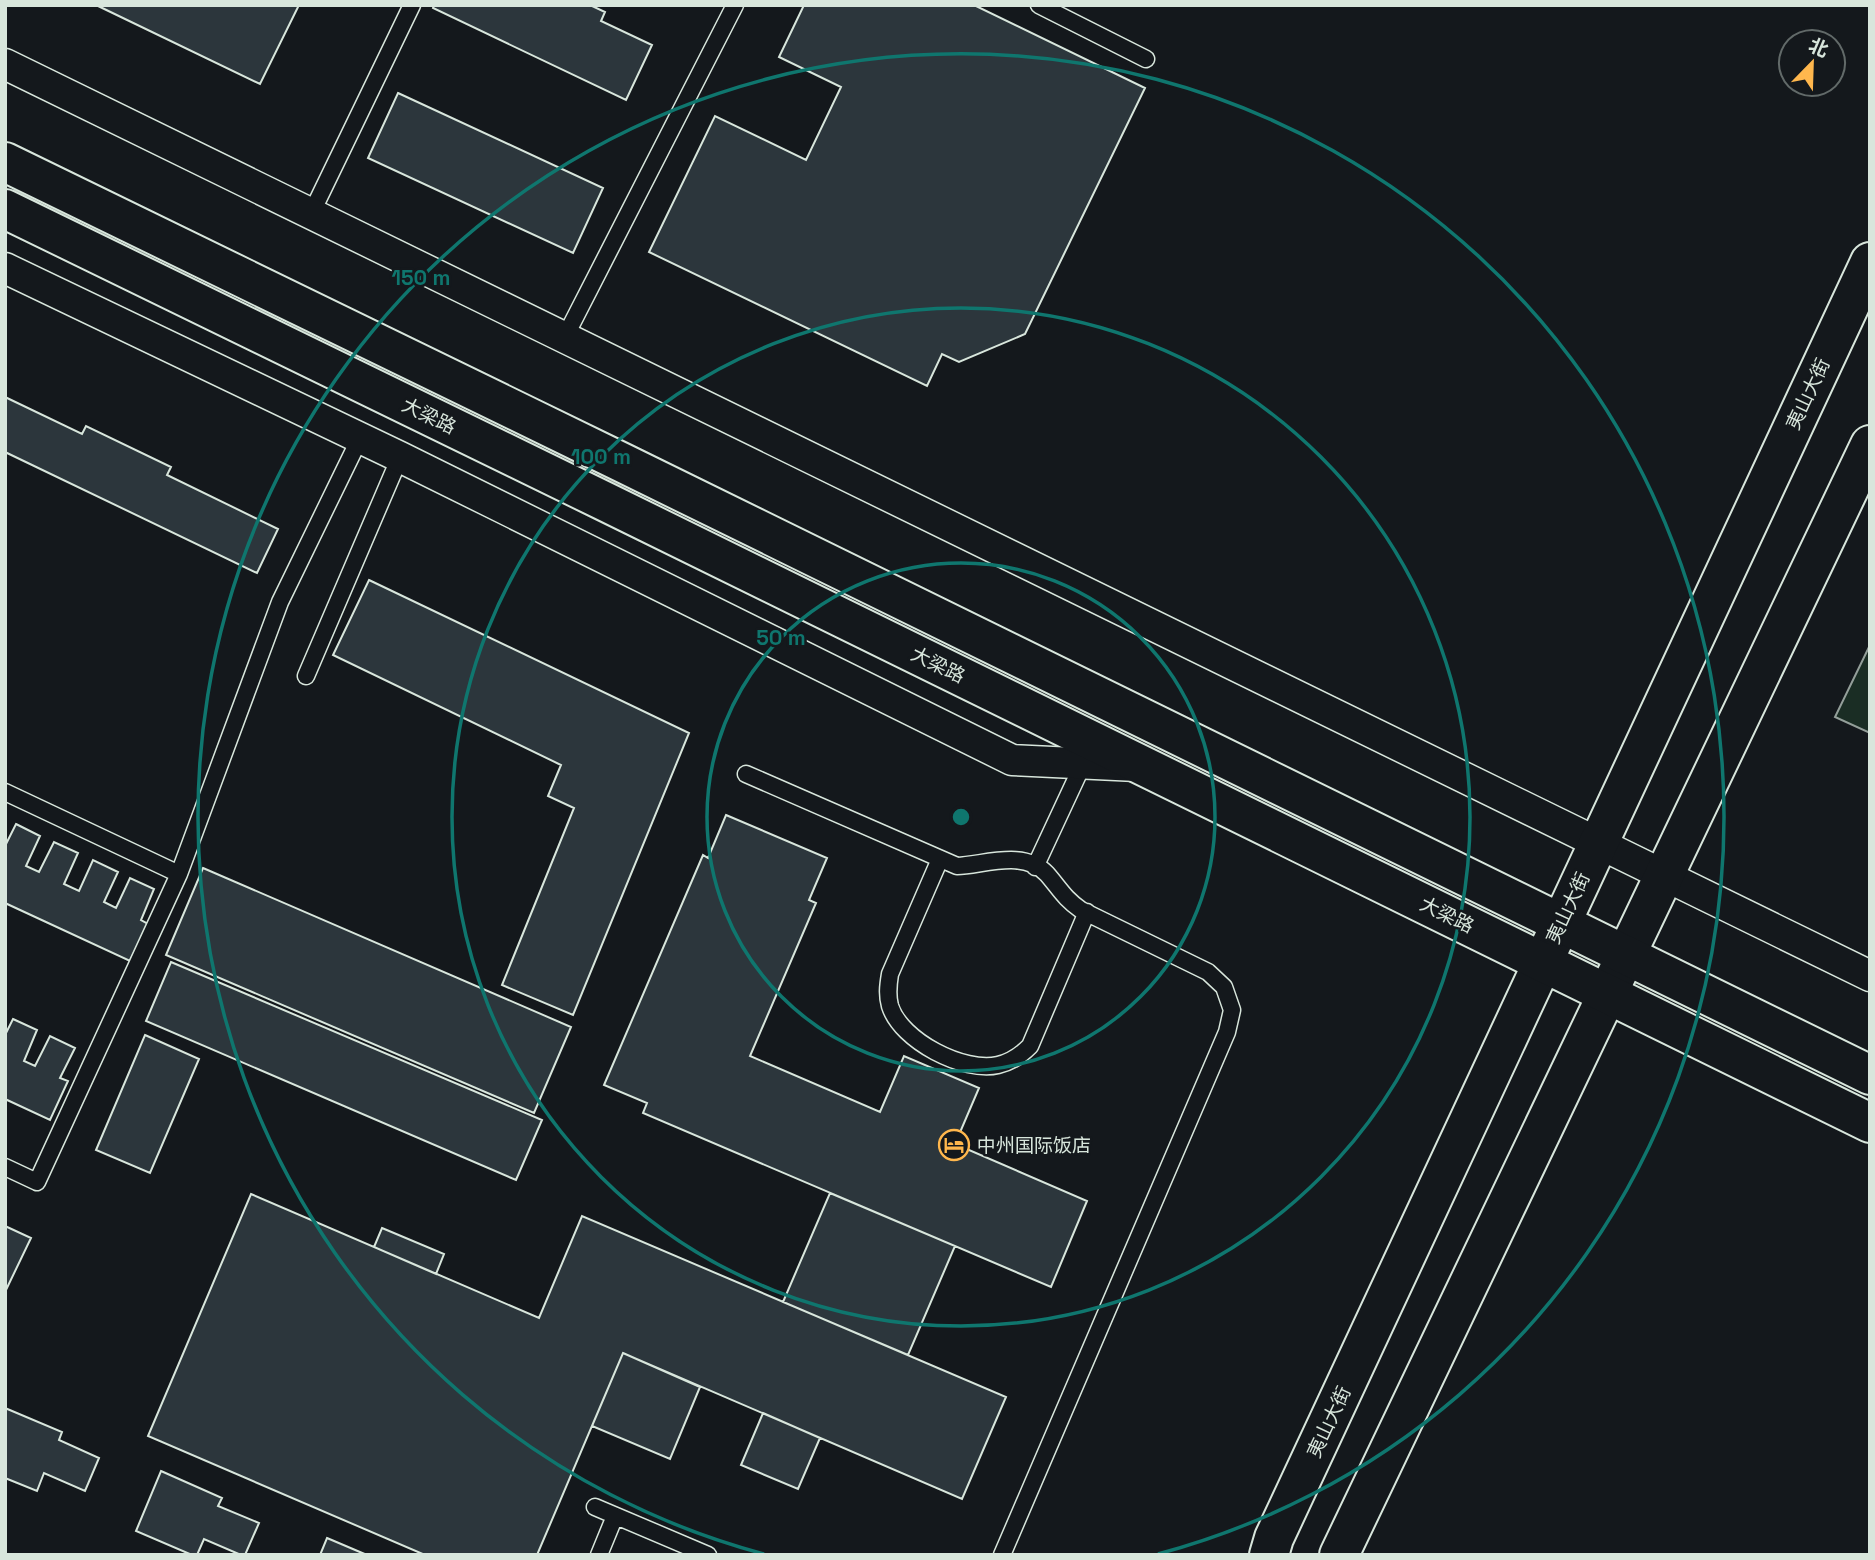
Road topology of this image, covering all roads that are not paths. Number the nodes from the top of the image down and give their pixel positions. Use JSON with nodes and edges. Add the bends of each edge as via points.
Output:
{"nodes":[{"id":1,"x":412,"y":5,"type":"edge"},
{"id":2,"x":735,"y":5,"type":"edge"},
{"id":3,"x":1039,"y":5,"type":"edge"},
{"id":4,"x":1146,"y":59,"type":"dead end"},
{"id":5,"x":5,"y":64,"type":"edge"},
{"id":6,"x":5,"y":162,"type":"edge"},
{"id":7,"x":5,"y":209,"type":"edge"},
{"id":8,"x":311,"y":214,"type":"junction"},
{"id":9,"x":1870,"y":262,"type":"edge"},
{"id":10,"x":5,"y":268,"type":"edge"},
{"id":11,"x":565,"y":337,"type":"junction"},
{"id":12,"x":360,"y":438,"type":"junction"},
{"id":13,"x":1870,"y":445,"type":"edge"},
{"id":14,"x":400,"y":457,"type":"junction"},
{"id":15,"x":306,"y":676,"type":"dead end"},
{"id":16,"x":1083,"y":764,"type":"junction"},
{"id":17,"x":1145,"y":766,"type":"junction"},
{"id":18,"x":746,"y":774,"type":"dead end"},
{"id":19,"x":5,"y":792,"type":"edge"},
{"id":20,"x":1598,"y":843,"type":"junction"},
{"id":21,"x":940,"y":859,"type":"junction"},
{"id":22,"x":1035,"y":867,"type":"junction"},
{"id":23,"x":179,"y":874,"type":"junction"},
{"id":24,"x":1664,"y":875,"type":"junction"},
{"id":25,"x":1087,"y":912,"type":"junction"},
{"id":26,"x":1561,"y":923,"type":"junction"},
{"id":27,"x":1625,"y":955,"type":"junction"},
{"id":28,"x":1542,"y":962,"type":"junction"},
{"id":29,"x":1870,"y":976,"type":"edge"},
{"id":30,"x":1607,"y":994,"type":"junction"},
{"id":31,"x":1870,"y":1075,"type":"edge"},
{"id":32,"x":1870,"y":1123,"type":"edge"},
{"id":33,"x":5,"y":1167,"type":"edge"},
{"id":34,"x":595,"y":1507,"type":"dead end"},
{"id":35,"x":615,"y":1516,"type":"junction"},
{"id":36,"x":599,"y":1555,"type":"edge"},
{"id":37,"x":709,"y":1555,"type":"edge"},
{"id":38,"x":1002,"y":1555,"type":"edge"},
{"id":39,"x":1269,"y":1555,"type":"edge"},
{"id":40,"x":1339,"y":1555,"type":"edge"}],
"edges":[{"from":1,"to":8,"type":"lane"},
{"from":2,"to":11,"type":"lane"},
{"from":3,"to":4,"type":"lane"},
{"from":5,"to":8,"type":"street"},
{"from":6,"to":26,"type":"main road"},
{"from":7,"to":17,"type":"main road","name":"大梁路"},
{"from":8,"to":11,"type":"street"},
{"from":9,"to":20,"type":"main road","name":"夷山大街"},
{"from":10,"to":12,"type":"street"},
{"from":11,"to":20,"type":"street"},
{"from":12,"to":14,"type":"street"},
{"from":12,"to":23,"type":"lane","via":[[280,602]]},
{"from":13,"to":24,"type":"main road"},
{"from":14,"to":15,"type":"lane"},
{"from":14,"to":16,"type":"street","via":[[1012,760]]},
{"from":16,"to":17,"type":"street"},
{"from":16,"to":22,"type":"lane"},
{"from":17,"to":28,"type":"main road","name":"大梁路"},
{"from":18,"to":21,"type":"lane"},
{"from":19,"to":23,"type":"lane"},
{"from":20,"to":24,"type":"street"},
{"from":20,"to":26,"type":"main road","name":"夷山大街"},
{"from":21,"to":22,"type":"lane","via":[[957,866],[1003,859]]},
{"from":21,"to":25,"type":"lane","via":[[890,974],[887,991],[901,1024],[919,1042],[946,1056],[974,1066],[997,1066],[1017,1058],[1030,1046]]},
{"from":22,"to":25,"type":"lane","via":[[1045,871],[1068,901]]},
{"from":23,"to":33,"type":"lane","via":[[37,1182]]},
{"from":24,"to":27,"type":"main road"},
{"from":24,"to":29,"type":"street"},
{"from":25,"to":38,"type":"lane","via":[[1208,972],[1224,986],[1232,1010],[1227,1032]]},
{"from":26,"to":27,"type":"main road"},
{"from":26,"to":28,"type":"main road","name":"夷山大街"},
{"from":27,"to":30,"type":"main road"},
{"from":27,"to":31,"type":"main road"},
{"from":28,"to":30,"type":"main road","name":"大梁路"},
{"from":28,"to":39,"type":"main road","name":"夷山大街"},
{"from":30,"to":32,"type":"main road","name":"大梁路"},
{"from":30,"to":40,"type":"main road"},
{"from":34,"to":35,"type":"lane"},
{"from":35,"to":36,"type":"lane"},
{"from":35,"to":37,"type":"lane"}]}
